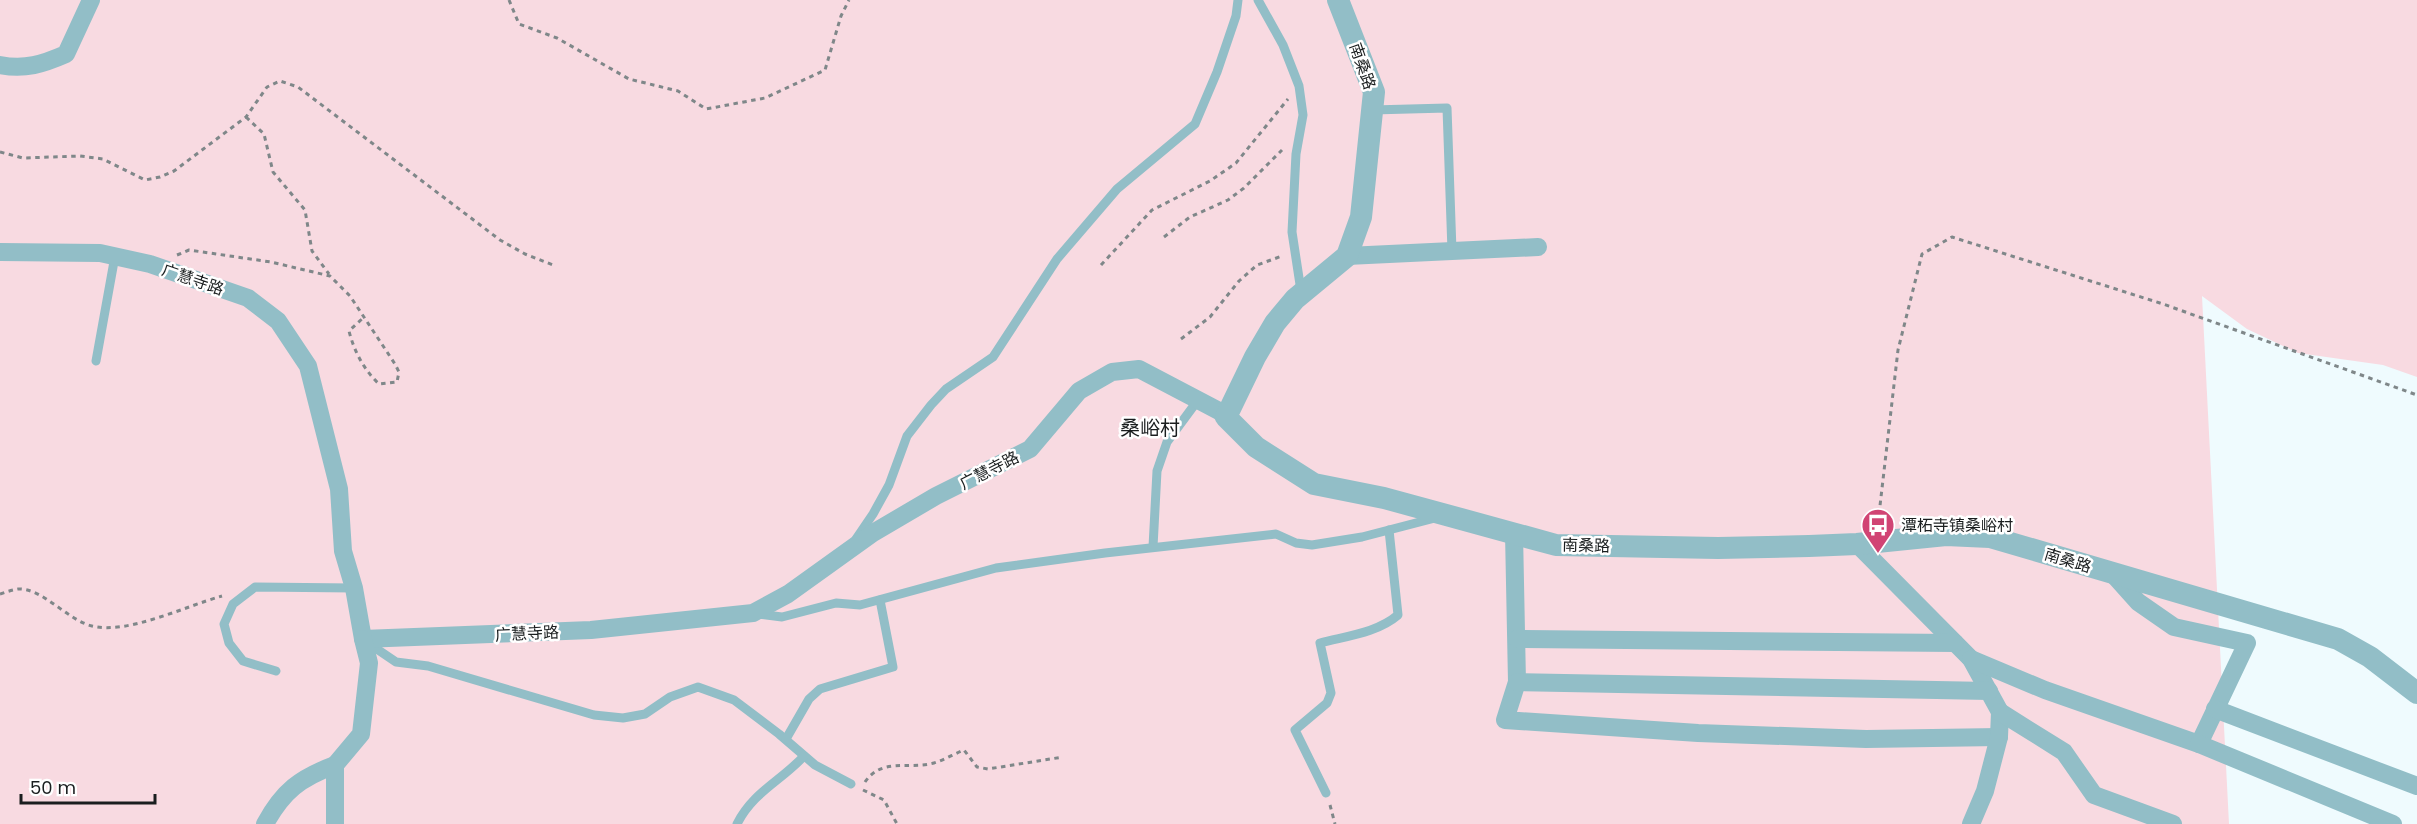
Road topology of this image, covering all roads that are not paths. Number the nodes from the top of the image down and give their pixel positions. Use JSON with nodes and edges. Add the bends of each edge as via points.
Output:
{"nodes":[{"id":1,"x":91,"y":0,"type":"edge"},
{"id":2,"x":1238,"y":0,"type":"edge"},
{"id":3,"x":1258,"y":0,"type":"edge"},
{"id":4,"x":1338,"y":0,"type":"edge"},
{"id":5,"x":0,"y":65,"type":"edge"},
{"id":6,"x":1372,"y":110,"type":"junction"},
{"id":7,"x":1538,"y":247,"type":"dead end"},
{"id":8,"x":1452,"y":251,"type":"junction"},
{"id":9,"x":0,"y":252,"type":"edge"},
{"id":10,"x":115,"y":256,"type":"junction"},
{"id":11,"x":1347,"y":256,"type":"junction"},
{"id":12,"x":1302,"y":294,"type":"junction"},
{"id":13,"x":96,"y":361,"type":"dead end"},
{"id":14,"x":1197,"y":400,"type":"junction"},
{"id":15,"x":1226,"y":417,"type":"junction"},
{"id":16,"x":1449,"y":515,"type":"junction"},
{"id":17,"x":1389,"y":530,"type":"junction"},
{"id":18,"x":1514,"y":533,"type":"junction"},
{"id":19,"x":1867,"y":544,"type":"junction"},
{"id":20,"x":1153,"y":547,"type":"junction"},
{"id":21,"x":848,"y":551,"type":"junction"},
{"id":22,"x":2112,"y":573,"type":"junction"},
{"id":23,"x":354,"y":588,"type":"junction"},
{"id":24,"x":880,"y":600,"type":"junction"},
{"id":25,"x":753,"y":613,"type":"junction"},
{"id":26,"x":363,"y":639,"type":"junction"},
{"id":27,"x":1517,"y":639,"type":"junction"},
{"id":28,"x":1955,"y":643,"type":"junction"},
{"id":29,"x":1971,"y":659,"type":"junction"},
{"id":30,"x":276,"y":671,"type":"dead end"},
{"id":31,"x":1518,"y":682,"type":"junction"},
{"id":32,"x":1989,"y":691,"type":"junction"},
{"id":33,"x":2417,"y":693,"type":"edge"},
{"id":34,"x":2215,"y":709,"type":"junction"},
{"id":35,"x":2000,"y":712,"type":"junction"},
{"id":36,"x":1999,"y":737,"type":"junction"},
{"id":37,"x":786,"y":739,"type":"junction"},
{"id":38,"x":2199,"y":744,"type":"junction"},
{"id":39,"x":804,"y":756,"type":"junction"},
{"id":40,"x":335,"y":765,"type":"junction"},
{"id":41,"x":851,"y":784,"type":"dead end"},
{"id":42,"x":2417,"y":786,"type":"edge"},
{"id":43,"x":1326,"y":794,"type":"road end"},
{"id":44,"x":265,"y":824,"type":"edge"},
{"id":45,"x":335,"y":824,"type":"edge"},
{"id":46,"x":737,"y":824,"type":"edge"},
{"id":47,"x":1971,"y":824,"type":"edge"},
{"id":48,"x":2173,"y":824,"type":"edge"},
{"id":49,"x":2393,"y":824,"type":"edge"}],
"edges":[{"from":1,"to":5,"type":"street","via":[[66,54],[41,65],[16,69]]},
{"from":2,"to":21,"type":"lane","via":[[1217,72],[1195,124],[1117,189],[1057,259],[993,357],[946,389],[931,405],[907,436],[889,485]]},
{"from":3,"to":12,"type":"lane","via":[[1283,45],[1299,86],[1303,115],[1296,154],[1292,232]]},
{"from":4,"to":6,"type":"street","name":"南桑路","via":[[1374,92]]},
{"from":6,"to":8,"type":"lane","via":[[1447,108]]},
{"from":6,"to":11,"type":"street","name":"南桑路","via":[[1361,217]]},
{"from":7,"to":8,"type":"street"},
{"from":8,"to":11,"type":"street"},
{"from":9,"to":10,"type":"street","name":"广慧寺路"},
{"from":10,"to":13,"type":"lane"},
{"from":10,"to":23,"type":"street","name":"广慧寺路","via":[[248,298],[278,321],[308,366],[339,489],[343,550]]},
{"from":11,"to":12,"type":"street"},
{"from":12,"to":15,"type":"street","via":[[1275,323]]},
{"from":14,"to":15,"type":"street","name":"广慧寺路"},
{"from":14,"to":20,"type":"lane","via":[[1167,442],[1157,471]]},
{"from":14,"to":21,"type":"street","name":"广慧寺路","via":[[1139,369],[1112,372],[1079,391],[1030,449],[936,496]]},
{"from":15,"to":16,"type":"street","name":"南桑路","via":[[1256,447],[1314,484]]},
{"from":16,"to":17,"type":"lane"},
{"from":16,"to":18,"type":"street","name":"南桑路"},
{"from":17,"to":20,"type":"lane","via":[[1312,545],[1276,534]]},
{"from":17,"to":43,"type":"lane","via":[[1398,615],[1376,628],[1320,643],[1331,693],[1327,703],[1295,730]]},
{"from":18,"to":19,"type":"street","name":"南桑路","via":[[1556,545],[1718,548]]},
{"from":18,"to":27,"type":"street"},
{"from":19,"to":22,"type":"street","name":"南桑路","via":[[1946,535],[1990,537]]},
{"from":19,"to":28,"type":"street"},
{"from":20,"to":24,"type":"lane","via":[[996,568]]},
{"from":21,"to":25,"type":"street","name":"广慧寺路","via":[[788,594]]},
{"from":22,"to":33,"type":"street","name":"南桑路","via":[[2338,639],[2370,657]]},
{"from":22,"to":34,"type":"street","via":[[2138,602],[2175,627],[2247,643]]},
{"from":23,"to":26,"type":"street","name":"广慧寺路"},
{"from":23,"to":30,"type":"lane","via":[[255,587],[233,604],[224,624],[229,643],[243,661]]},
{"from":24,"to":25,"type":"lane","via":[[860,605],[836,603],[782,617]]},
{"from":24,"to":37,"type":"lane","via":[[893,667],[820,689],[809,699]]},
{"from":25,"to":26,"type":"street","name":"广慧寺路","via":[[591,630]]},
{"from":26,"to":37,"type":"lane","via":[[396,662],[428,666],[594,715],[623,718],[645,714],[670,697],[698,687],[734,700]]},
{"from":26,"to":40,"type":"street","via":[[369,663],[361,734]]},
{"from":27,"to":28,"type":"street"},
{"from":27,"to":31,"type":"street"},
{"from":28,"to":29,"type":"street"},
{"from":29,"to":32,"type":"street"},
{"from":29,"to":38,"type":"street","via":[[2045,690]]},
{"from":31,"to":32,"type":"street"},
{"from":31,"to":36,"type":"street","via":[[1505,720],[1866,739]]},
{"from":32,"to":35,"type":"street"},
{"from":34,"to":38,"type":"street"},
{"from":34,"to":42,"type":"street"},
{"from":35,"to":36,"type":"street"},
{"from":35,"to":48,"type":"street","via":[[2064,752],[2094,795]]},
{"from":36,"to":47,"type":"street","via":[[1985,791]]},
{"from":37,"to":39,"type":"lane"},
{"from":38,"to":49,"type":"street"},
{"from":39,"to":41,"type":"lane"},
{"from":39,"to":46,"type":"lane","via":[[759,793]]},
{"from":40,"to":44,"type":"street","via":[[298,782]]},
{"from":40,"to":45,"type":"street"}]}
